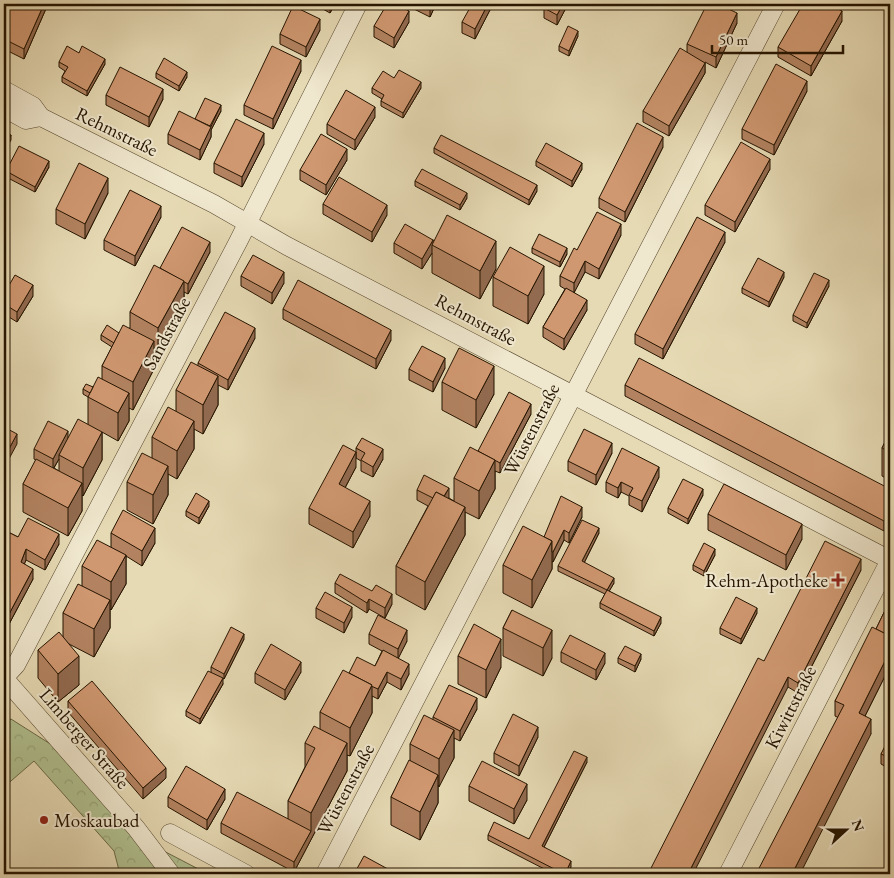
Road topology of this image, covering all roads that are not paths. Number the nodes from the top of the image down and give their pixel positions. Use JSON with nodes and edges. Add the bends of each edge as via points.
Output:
{"nodes":[{"id":1,"x":358,"y":4,"type":"edge"},
{"id":2,"x":776,"y":4,"type":"edge"},
{"id":3,"x":4,"y":90,"type":"edge"},
{"id":4,"x":4,"y":108,"type":"edge"},
{"id":5,"x":41,"y":117,"type":"junction"},
{"id":6,"x":247,"y":223,"type":"junction"},
{"id":7,"x":572,"y":394,"type":"junction"},
{"id":8,"x":890,"y":560,"type":"edge"},
{"id":9,"x":4,"y":678,"type":"edge"},
{"id":10,"x":170,"y":833,"type":"dead end"},
{"id":11,"x":171,"y":874,"type":"edge"},
{"id":12,"x":246,"y":874,"type":"edge"},
{"id":13,"x":325,"y":874,"type":"edge"},
{"id":14,"x":728,"y":874,"type":"edge"}],
"edges":[{"from":1,"to":6,"type":"street","name":"Sandstraße"},
{"from":2,"to":7,"type":"street","name":"Wüstenstraße"},
{"from":3,"to":5,"type":"street","name":"Rehmstraße","via":[[33,106]]},
{"from":4,"to":5,"type":"street","name":"Rehmstraße","via":[[26,120]]},
{"from":5,"to":6,"type":"street","name":"Rehmstraße"},
{"from":6,"to":7,"type":"street","name":"Rehmstraße"},
{"from":6,"to":9,"type":"street","name":"Sandstraße","via":[[16,665]]},
{"from":7,"to":8,"type":"street","name":"Rehmstraße"},
{"from":7,"to":13,"type":"street","name":"Wüstenstraße"},
{"from":8,"to":14,"type":"street","name":"Kiwittstraße"},
{"from":9,"to":11,"type":"street","name":"Limberger Straße","via":[[136,828]]},
{"from":10,"to":12,"type":"street"}]}
